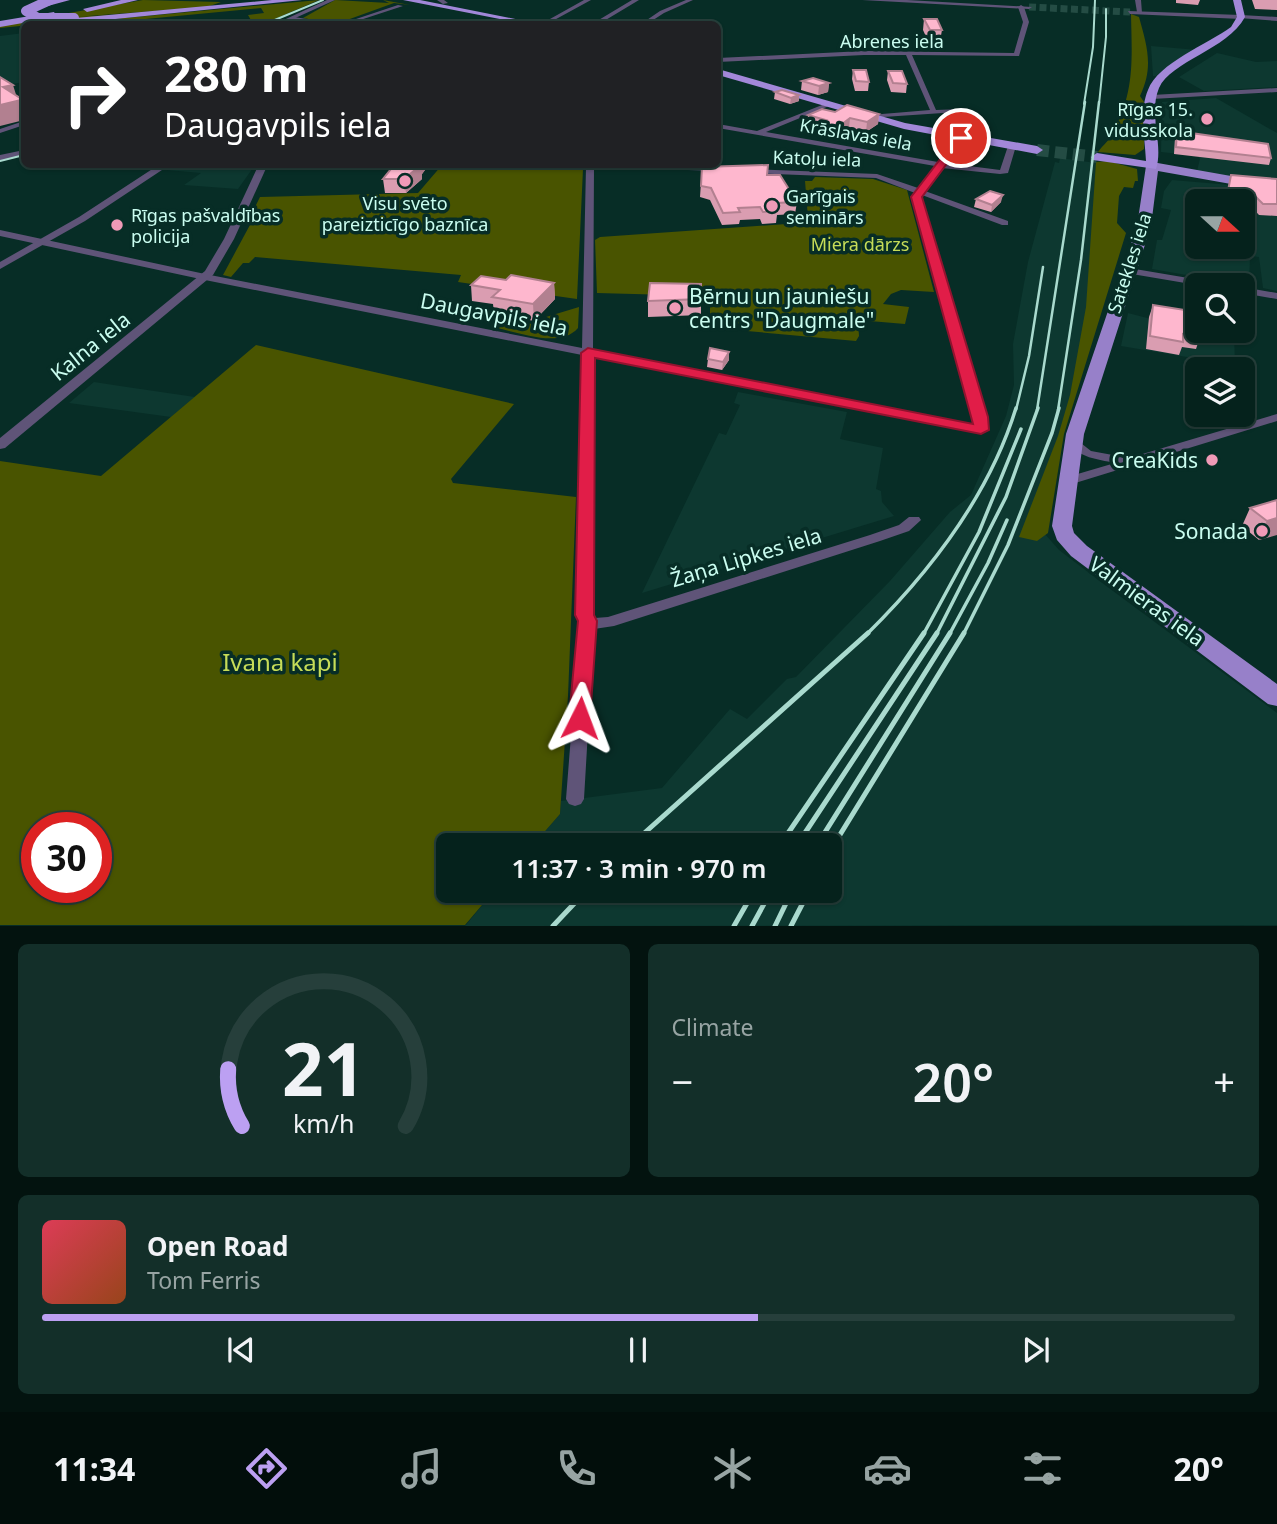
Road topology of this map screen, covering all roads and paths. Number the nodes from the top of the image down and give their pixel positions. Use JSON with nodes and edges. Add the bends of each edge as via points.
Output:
{"nodes":[{"id":1,"x":50,"y":0,"type":"edge"},
{"id":2,"x":66,"y":0,"type":"edge"},
{"id":3,"x":117,"y":0,"type":"edge"},
{"id":4,"x":134,"y":0,"type":"edge"},
{"id":5,"x":225,"y":0,"type":"edge"},
{"id":6,"x":254,"y":0,"type":"edge"},
{"id":7,"x":270,"y":0,"type":"edge"},
{"id":8,"x":298,"y":0,"type":"edge"},
{"id":9,"x":332,"y":0,"type":"edge"},
{"id":10,"x":416,"y":0,"type":"edge"},
{"id":11,"x":430,"y":0,"type":"edge"},
{"id":12,"x":588,"y":0,"type":"edge"},
{"id":13,"x":629,"y":0,"type":"edge"},
{"id":14,"x":690,"y":0,"type":"edge"},
{"id":15,"x":865,"y":0,"type":"edge"},
{"id":16,"x":1138,"y":0,"type":"edge"},
{"id":17,"x":1237,"y":0,"type":"edge"},
{"id":18,"x":920,"y":1,"type":"edge"},
{"id":19,"x":405,"y":2,"type":"edge"},
{"id":20,"x":638,"y":2,"type":"edge"},
{"id":21,"x":444,"y":3,"type":"edge"},
{"id":22,"x":1023,"y":5,"type":"edge"},
{"id":23,"x":209,"y":8,"type":"junction"},
{"id":24,"x":1130,"y":12,"type":"tunnel mouth"},
{"id":25,"x":1140,"y":12,"type":"junction"},
{"id":26,"x":0,"y":14,"type":"edge"},
{"id":27,"x":1241,"y":17,"type":"junction"},
{"id":28,"x":294,"y":19,"type":"junction"},
{"id":29,"x":1277,"y":19,"type":"edge"},
{"id":30,"x":86,"y":21,"type":"edge"},
{"id":31,"x":288,"y":21,"type":"edge"},
{"id":32,"x":307,"y":21,"type":"edge"},
{"id":33,"x":352,"y":21,"type":"edge"},
{"id":34,"x":504,"y":21,"type":"edge"},
{"id":35,"x":550,"y":21,"type":"edge"},
{"id":36,"x":601,"y":21,"type":"edge"},
{"id":37,"x":615,"y":21,"type":"edge"},
{"id":38,"x":650,"y":21,"type":"edge"},
{"id":39,"x":0,"y":24,"type":"edge"},
{"id":40,"x":21,"y":26,"type":"edge"},
{"id":41,"x":908,"y":54,"type":"junction"},
{"id":42,"x":721,"y":60,"type":"edge"},
{"id":43,"x":721,"y":73,"type":"edge"},
{"id":44,"x":1277,"y":90,"type":"edge"},
{"id":45,"x":1152,"y":97,"type":"junction"},
{"id":46,"x":827,"y":105,"type":"junction"},
{"id":47,"x":958,"y":110,"type":"dead end"},
{"id":48,"x":934,"y":112,"type":"junction"},
{"id":49,"x":870,"y":117,"type":"junction"},
{"id":50,"x":21,"y":124,"type":"edge"},
{"id":51,"x":721,"y":127,"type":"edge"},
{"id":52,"x":0,"y":131,"type":"edge"},
{"id":53,"x":758,"y":133,"type":"junction"},
{"id":54,"x":961,"y":138,"type":"junction"},
{"id":55,"x":1012,"y":146,"type":"junction"},
{"id":56,"x":1037,"y":150,"type":"tunnel mouth"},
{"id":57,"x":21,"y":156,"type":"edge"},
{"id":58,"x":1097,"y":157,"type":"tunnel mouth"},
{"id":59,"x":0,"y":160,"type":"edge"},
{"id":60,"x":940,"y":165,"type":"junction"},
{"id":61,"x":1152,"y":166,"type":"junction"},
{"id":62,"x":161,"y":168,"type":"edge"},
{"id":63,"x":262,"y":168,"type":"edge"},
{"id":64,"x":590,"y":168,"type":"edge"},
{"id":65,"x":673,"y":168,"type":"edge"},
{"id":66,"x":729,"y":170,"type":"edge"},
{"id":67,"x":742,"y":170,"type":"edge"},
{"id":68,"x":1277,"y":184,"type":"edge"},
{"id":69,"x":920,"y":192,"type":"junction"},
{"id":70,"x":1005,"y":223,"type":"dead end"},
{"id":71,"x":0,"y":233,"type":"edge"},
{"id":72,"x":42,"y":242,"type":"junction"},
{"id":73,"x":0,"y":266,"type":"edge"},
{"id":74,"x":1129,"y":271,"type":"junction"},
{"id":75,"x":205,"y":277,"type":"junction"},
{"id":76,"x":1185,"y":280,"type":"edge"},
{"id":77,"x":1255,"y":292,"type":"edge"},
{"id":78,"x":1277,"y":296,"type":"edge"},
{"id":79,"x":588,"y":353,"type":"junction"},
{"id":80,"x":1277,"y":417,"type":"edge"},
{"id":81,"x":1073,"y":443,"type":"junction"},
{"id":82,"x":0,"y":445,"type":"edge"},
{"id":83,"x":1132,"y":461,"type":"junction"},
{"id":84,"x":1068,"y":481,"type":"junction"},
{"id":85,"x":914,"y":520,"type":"dead end"},
{"id":86,"x":587,"y":621,"type":"junction"},
{"id":87,"x":1277,"y":697,"type":"edge"},
{"id":88,"x":575,"y":799,"type":"dead end"}],
"edges":[{"from":1,"to":23,"type":"highway","bridge":true,"via":[[26,12],[38,18],[74,18]]},
{"from":2,"to":26,"type":"highway"},
{"from":3,"to":39,"type":"highway"},
{"from":4,"to":39,"type":"highway"},
{"from":5,"to":23,"type":"highway"},
{"from":6,"to":7,"type":"highway"},
{"from":8,"to":23,"type":"highway"},
{"from":9,"to":28,"type":"street"},
{"from":10,"to":21,"type":"highway"},
{"from":11,"to":21,"type":"highway"},
{"from":12,"to":35,"type":"street"},
{"from":13,"to":20,"type":"street"},
{"from":14,"to":38,"type":"street"},
{"from":15,"to":18,"type":"street"},
{"from":16,"to":25,"type":"street"},
{"from":17,"to":27,"type":"highway"},
{"from":18,"to":22,"type":"street"},
{"from":19,"to":21,"type":"highway"},
{"from":19,"to":33,"type":"street"},
{"from":20,"to":36,"type":"street"},
{"from":20,"to":37,"type":"street"},
{"from":21,"to":34,"type":"highway"},
{"from":22,"to":41,"type":"street","name":"Abrenes iela","via":[[1026,22],[1017,55]]},
{"from":23,"to":30,"type":"highway"},
{"from":24,"to":25,"type":"street"},
{"from":25,"to":27,"type":"street"},
{"from":27,"to":29,"type":"street"},
{"from":27,"to":45,"type":"highway","via":[[1226,36],[1158,80]]},
{"from":28,"to":31,"type":"street"},
{"from":28,"to":32,"type":"street"},
{"from":39,"to":40,"type":"highway"},
{"from":41,"to":42,"type":"street","name":"Abrenes iela"},
{"from":41,"to":48,"type":"street"},
{"from":43,"to":46,"type":"highway"},
{"from":44,"to":45,"type":"street"},
{"from":45,"to":61,"type":"highway","name":"Satekles iela"},
{"from":46,"to":49,"type":"highway"},
{"from":46,"to":53,"type":"street"},
{"from":47,"to":48,"type":"street"},
{"from":48,"to":49,"type":"street"},
{"from":49,"to":54,"type":"highway"},
{"from":50,"to":52,"type":"street"},
{"from":51,"to":53,"type":"street","name":"Krāslavas iela"},
{"from":53,"to":60,"type":"street","name":"Krāslavas iela"},
{"from":54,"to":55,"type":"highway"},
{"from":54,"to":60,"type":"street"},
{"from":55,"to":56,"type":"highway"},
{"from":55,"to":60,"type":"street","name":"Krāslavas iela","via":[[1003,172]]},
{"from":57,"to":59,"type":"street"},
{"from":58,"to":61,"type":"highway"},
{"from":60,"to":69,"type":"street"},
{"from":61,"to":68,"type":"main road"},
{"from":61,"to":74,"type":"main road","name":"Satekles iela","via":[[1144,226]]},
{"from":62,"to":72,"type":"street"},
{"from":63,"to":75,"type":"street","name":"Kalna iela","via":[[229,239]]},
{"from":64,"to":79,"type":"street"},
{"from":65,"to":66,"type":"street"},
{"from":67,"to":69,"type":"street","name":"Katoļu iela","via":[[871,176]]},
{"from":69,"to":70,"type":"street","name":"Katoļu iela"},
{"from":69,"to":79,"type":"street","name":"Daugavpils iela","via":[[916,197],[981,430]]},
{"from":71,"to":72,"type":"street","name":"Daugavpils iela"},
{"from":72,"to":73,"type":"street"},
{"from":72,"to":75,"type":"street","name":"Daugavpils iela"},
{"from":74,"to":76,"type":"street"},
{"from":74,"to":81,"type":"main road","name":"Satekles iela"},
{"from":75,"to":79,"type":"street","name":"Daugavpils iela"},
{"from":75,"to":82,"type":"street","name":"Kalna iela"},
{"from":77,"to":78,"type":"street"},
{"from":79,"to":86,"type":"street"},
{"from":80,"to":83,"type":"street"},
{"from":81,"to":83,"type":"street","via":[[1100,458]]},
{"from":81,"to":84,"type":"main road","name":"Satekles iela"},
{"from":83,"to":84,"type":"street"},
{"from":84,"to":87,"type":"main road","name":"Valmieras iela","via":[[1062,526],[1070,544]]},
{"from":85,"to":86,"type":"street","name":"Žaņa Lipkes iela","via":[[875,538],[623,618],[600,624]]},
{"from":86,"to":88,"type":"street"}]}
